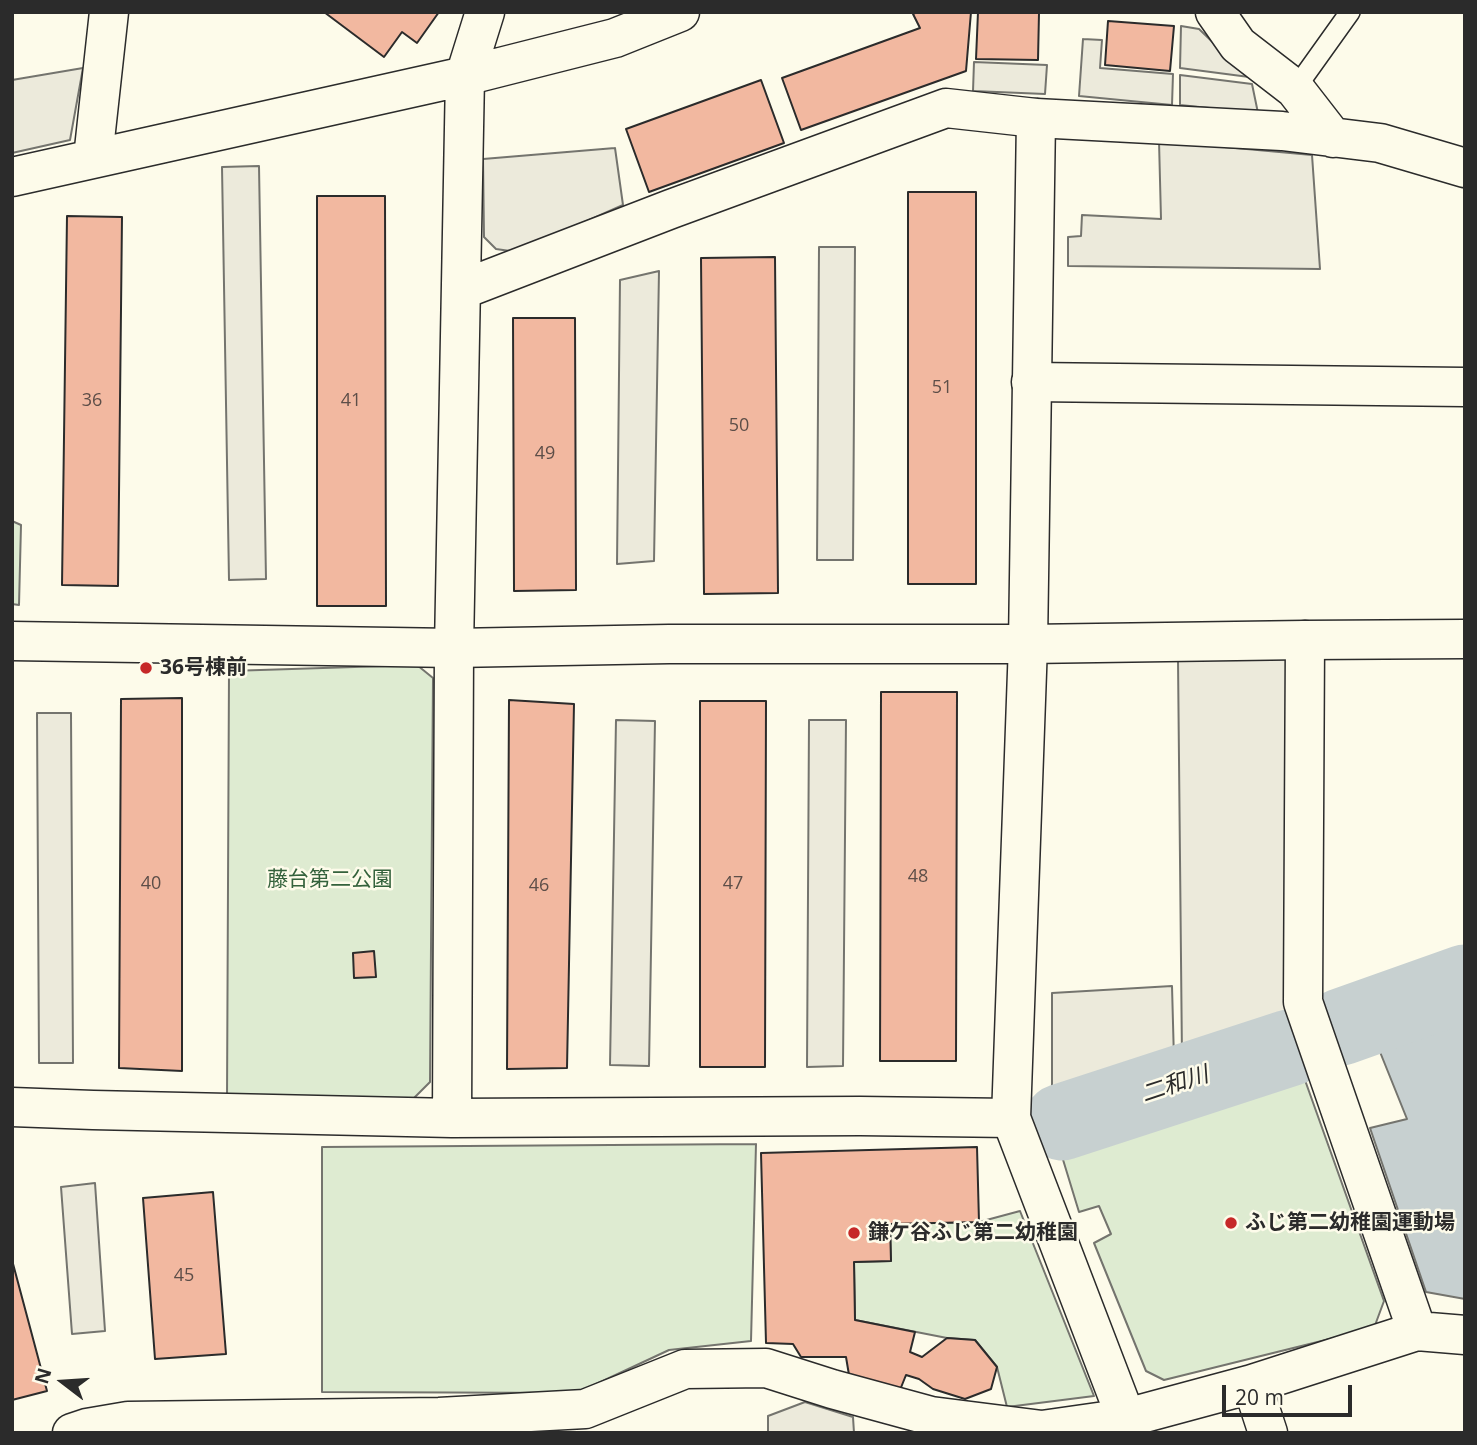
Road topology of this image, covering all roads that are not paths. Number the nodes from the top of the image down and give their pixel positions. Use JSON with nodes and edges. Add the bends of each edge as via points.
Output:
{"nodes":[{"id":1,"x":109,"y":12,"type":"edge"},
{"id":2,"x":485,"y":12,"type":"edge"},
{"id":3,"x":680,"y":12,"type":"edge"},
{"id":4,"x":1215,"y":12,"type":"edge"},
{"id":5,"x":1350,"y":12,"type":"edge"},
{"id":6,"x":465,"y":76,"type":"junction"},
{"id":7,"x":1295,"y":89,"type":"junction"},
{"id":8,"x":1036,"y":118,"type":"junction"},
{"id":9,"x":1333,"y":138,"type":"junction"},
{"id":10,"x":93,"y":158,"type":"junction"},
{"id":11,"x":1465,"y":168,"type":"edge"},
{"id":12,"x":12,"y":177,"type":"edge"},
{"id":13,"x":461,"y":290,"type":"junction"},
{"id":14,"x":1031,"y":382,"type":"junction"},
{"id":15,"x":1465,"y":387,"type":"edge"},
{"id":16,"x":1465,"y":639,"type":"edge"},
{"id":17,"x":1305,"y":640,"type":"junction"},
{"id":18,"x":12,"y":641,"type":"edge"},
{"id":19,"x":1028,"y":645,"type":"junction"},
{"id":20,"x":454,"y":648,"type":"junction"},
{"id":21,"x":12,"y":1107,"type":"edge"},
{"id":22,"x":452,"y":1118,"type":"junction"},
{"id":23,"x":1011,"y":1118,"type":"junction"},
{"id":24,"x":1417,"y":1331,"type":"junction"},
{"id":25,"x":1465,"y":1335,"type":"edge"},
{"id":26,"x":1252,"y":1384,"type":"junction"},
{"id":27,"x":1126,"y":1418,"type":"junction"},
{"id":28,"x":72,"y":1433,"type":"edge"},
{"id":29,"x":1268,"y":1433,"type":"edge"}],
"edges":[{"from":1,"to":10,"type":"street"},
{"from":2,"to":6,"type":"street"},
{"from":3,"to":6,"type":"street","via":[[614,38]]},
{"from":4,"to":7,"type":"street","via":[[1238,45]]},
{"from":5,"to":7,"type":"lane"},
{"from":6,"to":10,"type":"street"},
{"from":6,"to":13,"type":"street"},
{"from":7,"to":9,"type":"street"},
{"from":8,"to":9,"type":"street","via":[[1282,131]]},
{"from":8,"to":13,"type":"street","via":[[946,108]]},
{"from":8,"to":14,"type":"street"},
{"from":9,"to":11,"type":"street","via":[[1380,144]]},
{"from":10,"to":12,"type":"street"},
{"from":13,"to":20,"type":"street"},
{"from":14,"to":15,"type":"street"},
{"from":14,"to":19,"type":"street"},
{"from":16,"to":17,"type":"street"},
{"from":17,"to":19,"type":"street"},
{"from":17,"to":24,"type":"street","via":[[1303,1002]]},
{"from":18,"to":20,"type":"street"},
{"from":19,"to":20,"type":"street"},
{"from":19,"to":23,"type":"street"},
{"from":20,"to":22,"type":"street"},
{"from":21,"to":22,"type":"street"},
{"from":22,"to":23,"type":"street"},
{"from":23,"to":27,"type":"street"},
{"from":24,"to":25,"type":"street"},
{"from":24,"to":26,"type":"street"},
{"from":26,"to":27,"type":"street"},
{"from":26,"to":29,"type":"street"},
{"from":27,"to":28,"type":"street","via":[[1042,1430],[930,1416],[766,1368],[685,1369],[585,1409],[439,1417],[128,1421]]}]}
